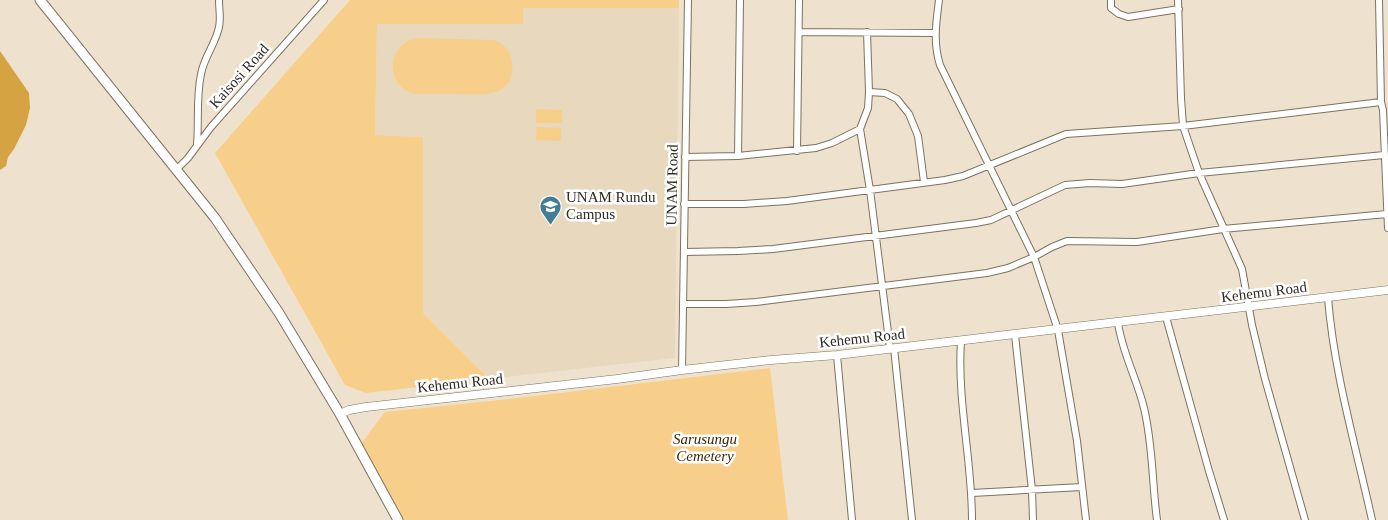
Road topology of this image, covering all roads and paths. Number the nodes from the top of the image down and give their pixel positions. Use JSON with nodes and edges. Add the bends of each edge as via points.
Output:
{"nodes":[{"id":1,"x":40,"y":0,"type":"edge"},
{"id":2,"x":219,"y":0,"type":"edge"},
{"id":3,"x":324,"y":0,"type":"edge"},
{"id":4,"x":688,"y":0,"type":"edge"},
{"id":5,"x":740,"y":0,"type":"edge"},
{"id":6,"x":798,"y":0,"type":"edge"},
{"id":7,"x":938,"y":0,"type":"edge"},
{"id":8,"x":1111,"y":0,"type":"edge"},
{"id":9,"x":1178,"y":0,"type":"edge"},
{"id":10,"x":1379,"y":0,"type":"edge"},
{"id":11,"x":1179,"y":9,"type":"junction"},
{"id":12,"x":799,"y":32,"type":"junction"},
{"id":13,"x":867,"y":32,"type":"junction"},
{"id":14,"x":936,"y":33,"type":"junction"},
{"id":15,"x":870,"y":92,"type":"junction"},
{"id":16,"x":1381,"y":102,"type":"junction"},
{"id":17,"x":1184,"y":126,"type":"junction"},
{"id":18,"x":860,"y":129,"type":"junction"},
{"id":19,"x":197,"y":144,"type":"junction"},
{"id":20,"x":798,"y":151,"type":"junction"},
{"id":21,"x":1384,"y":154,"type":"junction"},
{"id":22,"x":738,"y":156,"type":"junction"},
{"id":23,"x":685,"y":157,"type":"junction"},
{"id":24,"x":988,"y":166,"type":"junction"},
{"id":25,"x":176,"y":170,"type":"junction"},
{"id":26,"x":1199,"y":173,"type":"junction"},
{"id":27,"x":924,"y":182,"type":"junction"},
{"id":28,"x":870,"y":190,"type":"junction"},
{"id":29,"x":684,"y":204,"type":"junction"},
{"id":30,"x":1011,"y":210,"type":"junction"},
{"id":31,"x":1387,"y":214,"type":"junction"},
{"id":32,"x":1388,"y":228,"type":"edge"},
{"id":33,"x":1224,"y":229,"type":"junction"},
{"id":34,"x":875,"y":236,"type":"junction"},
{"id":35,"x":684,"y":252,"type":"junction"},
{"id":36,"x":1034,"y":257,"type":"junction"},
{"id":37,"x":882,"y":286,"type":"junction"},
{"id":38,"x":1388,"y":290,"type":"edge"},
{"id":39,"x":1328,"y":298,"type":"junction"},
{"id":40,"x":683,"y":304,"type":"junction"},
{"id":41,"x":1249,"y":307,"type":"junction"},
{"id":42,"x":1166,"y":317,"type":"junction"},
{"id":43,"x":1118,"y":323,"type":"junction"},
{"id":44,"x":1058,"y":330,"type":"junction"},
{"id":45,"x":1015,"y":334,"type":"junction"},
{"id":46,"x":961,"y":341,"type":"junction"},
{"id":47,"x":892,"y":348,"type":"junction"},
{"id":48,"x":837,"y":355,"type":"junction"},
{"id":49,"x":682,"y":370,"type":"junction"},
{"id":50,"x":340,"y":414,"type":"junction"},
{"id":51,"x":1082,"y":487,"type":"junction"},
{"id":52,"x":1032,"y":490,"type":"junction"},
{"id":53,"x":972,"y":493,"type":"junction"},
{"id":54,"x":398,"y":520,"type":"edge"},
{"id":55,"x":852,"y":520,"type":"edge"},
{"id":56,"x":912,"y":520,"type":"edge"},
{"id":57,"x":972,"y":520,"type":"edge"},
{"id":58,"x":1033,"y":520,"type":"edge"},
{"id":59,"x":1086,"y":520,"type":"edge"},
{"id":60,"x":1157,"y":520,"type":"edge"},
{"id":61,"x":1224,"y":520,"type":"edge"},
{"id":62,"x":1305,"y":520,"type":"edge"},
{"id":63,"x":1372,"y":520,"type":"edge"}],
"edges":[{"from":1,"to":25,"type":"main road"},
{"from":2,"to":19,"type":"street","via":[[220,25],[205,59],[199,83]]},
{"from":3,"to":19,"type":"street","name":"Kaisosi Road"},
{"from":4,"to":23,"type":"street","name":"UNAM Road"},
{"from":5,"to":22,"type":"street"},
{"from":6,"to":12,"type":"street"},
{"from":7,"to":14,"type":"street"},
{"from":8,"to":11,"type":"street","via":[[1111,8],[1128,17]]},
{"from":9,"to":11,"type":"street"},
{"from":10,"to":16,"type":"street"},
{"from":11,"to":17,"type":"street"},
{"from":12,"to":13,"type":"street"},
{"from":12,"to":20,"type":"street"},
{"from":13,"to":14,"type":"street"},
{"from":13,"to":15,"type":"street"},
{"from":14,"to":24,"type":"street","via":[[940,65]]},
{"from":15,"to":18,"type":"street"},
{"from":15,"to":27,"type":"street","via":[[885,93],[897,99],[909,114],[918,136]]},
{"from":16,"to":17,"type":"street"},
{"from":16,"to":21,"type":"street"},
{"from":17,"to":24,"type":"street","via":[[1066,134]]},
{"from":17,"to":26,"type":"street"},
{"from":18,"to":20,"type":"street","via":[[832,143]]},
{"from":18,"to":28,"type":"street"},
{"from":19,"to":25,"type":"street","name":"Kaisosi Road"},
{"from":20,"to":22,"type":"street"},
{"from":21,"to":26,"type":"street"},
{"from":21,"to":31,"type":"street"},
{"from":22,"to":23,"type":"street"},
{"from":23,"to":29,"type":"street","name":"UNAM Road"},
{"from":24,"to":27,"type":"street","via":[[963,176]]},
{"from":24,"to":30,"type":"street"},
{"from":25,"to":50,"type":"main road","via":[[214,218],[279,313]]},
{"from":26,"to":30,"type":"street","via":[[1122,184],[1065,185]]},
{"from":26,"to":33,"type":"street"},
{"from":27,"to":28,"type":"street"},
{"from":28,"to":29,"type":"street","via":[[753,204]]},
{"from":28,"to":34,"type":"street"},
{"from":29,"to":35,"type":"street","name":"UNAM Road"},
{"from":30,"to":34,"type":"street","via":[[976,223]]},
{"from":30,"to":36,"type":"street"},
{"from":31,"to":32,"type":"street"},
{"from":31,"to":33,"type":"street"},
{"from":33,"to":36,"type":"street","via":[[1137,242],[1067,241]]},
{"from":33,"to":41,"type":"street","via":[[1242,269]]},
{"from":34,"to":35,"type":"street","via":[[738,252]]},
{"from":34,"to":37,"type":"street"},
{"from":35,"to":40,"type":"street","name":"UNAM Road"},
{"from":36,"to":37,"type":"street","via":[[987,273]]},
{"from":36,"to":44,"type":"street"},
{"from":37,"to":40,"type":"street","via":[[756,302]]},
{"from":37,"to":47,"type":"street"},
{"from":38,"to":39,"type":"street","name":"Kehemu Road"},
{"from":39,"to":41,"type":"street","name":"Kehemu Road"},
{"from":39,"to":63,"type":"street","via":[[1340,378]]},
{"from":40,"to":49,"type":"street","name":"UNAM Road"},
{"from":41,"to":42,"type":"street","name":"Kehemu Road"},
{"from":41,"to":62,"type":"street","via":[[1265,380]]},
{"from":42,"to":43,"type":"street","name":"Kehemu Road"},
{"from":42,"to":61,"type":"street"},
{"from":43,"to":44,"type":"street","name":"Kehemu Road"},
{"from":43,"to":60,"type":"street","via":[[1144,409]]},
{"from":44,"to":45,"type":"street","name":"Kehemu Road"},
{"from":44,"to":51,"type":"street"},
{"from":45,"to":46,"type":"street","name":"Kehemu Road"},
{"from":45,"to":52,"type":"street"},
{"from":46,"to":47,"type":"street","name":"Kehemu Road"},
{"from":46,"to":53,"type":"street","via":[[961,393]]},
{"from":47,"to":48,"type":"street","name":"Kehemu Road"},
{"from":47,"to":56,"type":"street"},
{"from":48,"to":49,"type":"street","name":"Kehemu Road"},
{"from":48,"to":55,"type":"street"},
{"from":49,"to":50,"type":"street","name":"Kehemu Road","via":[[366,407]]},
{"from":50,"to":54,"type":"main road"},
{"from":51,"to":52,"type":"street"},
{"from":51,"to":59,"type":"street"},
{"from":52,"to":53,"type":"street"},
{"from":52,"to":58,"type":"street"},
{"from":53,"to":57,"type":"street"}]}
